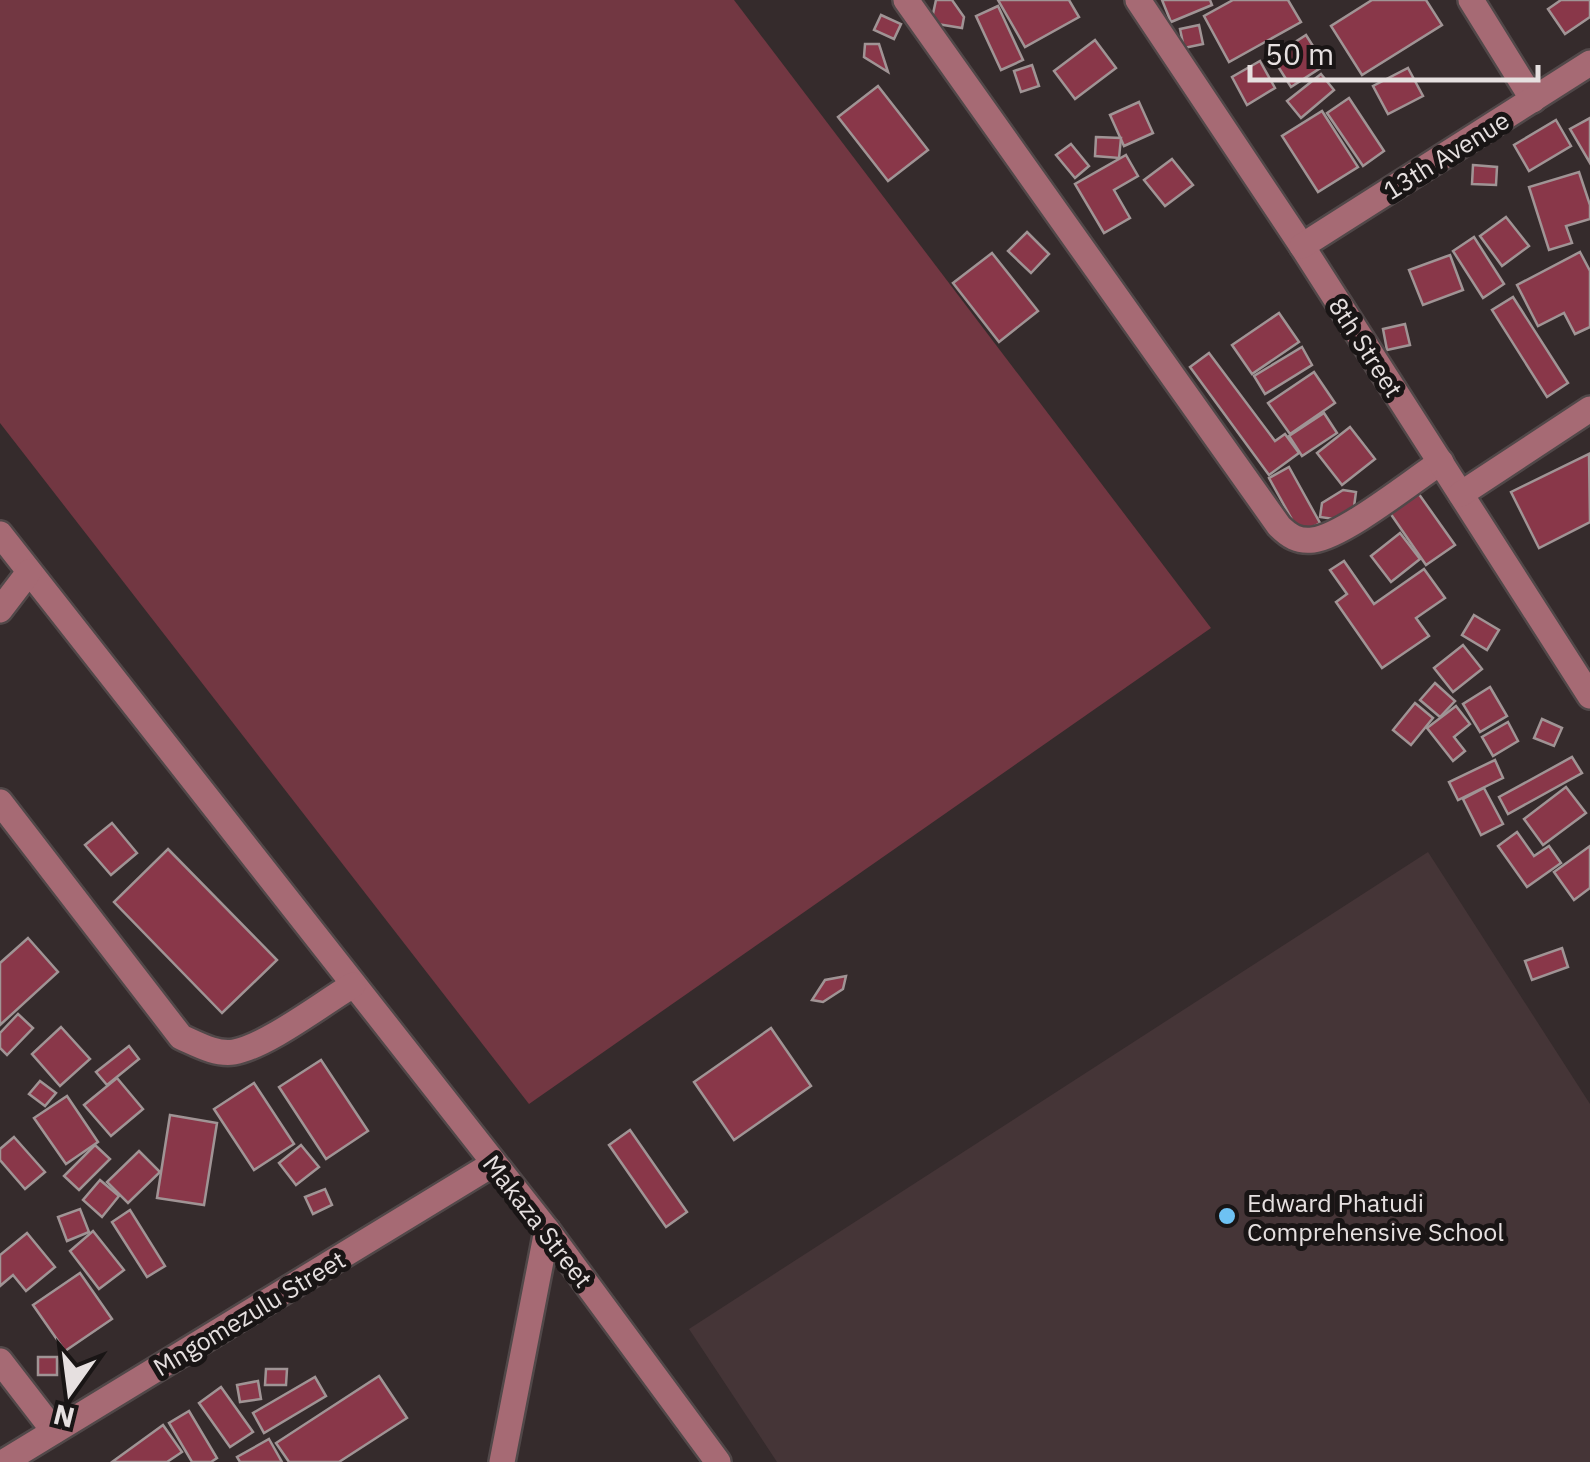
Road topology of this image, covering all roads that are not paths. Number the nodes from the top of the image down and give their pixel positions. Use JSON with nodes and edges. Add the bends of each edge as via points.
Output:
{"nodes":[{"id":1,"x":906,"y":0,"type":"edge"},
{"id":2,"x":1138,"y":0,"type":"edge"},
{"id":3,"x":1471,"y":0,"type":"edge"},
{"id":4,"x":1590,"y":63,"type":"edge"},
{"id":5,"x":1533,"y":100,"type":"junction"},
{"id":6,"x":1302,"y":246,"type":"junction"},
{"id":7,"x":1590,"y":409,"type":"edge"},
{"id":8,"x":1441,"y":462,"type":"junction"},
{"id":9,"x":1461,"y":494,"type":"junction"},
{"id":10,"x":0,"y":534,"type":"edge"},
{"id":11,"x":30,"y":572,"type":"junction"},
{"id":12,"x":0,"y":610,"type":"edge"},
{"id":13,"x":1590,"y":696,"type":"edge"},
{"id":14,"x":0,"y":802,"type":"edge"},
{"id":15,"x":353,"y":985,"type":"junction"},
{"id":16,"x":493,"y":1164,"type":"junction"},
{"id":17,"x":547,"y":1230,"type":"junction"},
{"id":18,"x":0,"y":1361,"type":"edge"},
{"id":19,"x":54,"y":1431,"type":"junction"},
{"id":20,"x":4,"y":1462,"type":"edge"},
{"id":21,"x":502,"y":1462,"type":"edge"},
{"id":22,"x":718,"y":1462,"type":"edge"}],
"edges":[{"from":1,"to":8,"type":"street","via":[[1293,539],[1337,531]]},
{"from":2,"to":6,"type":"street","name":"8th Street"},
{"from":3,"to":5,"type":"street"},
{"from":4,"to":5,"type":"street","name":"13th Avenue"},
{"from":5,"to":6,"type":"street","name":"13th Avenue"},
{"from":6,"to":8,"type":"street","name":"8th Street"},
{"from":7,"to":9,"type":"street"},
{"from":8,"to":9,"type":"street","name":"8th Street"},
{"from":9,"to":13,"type":"street","name":"8th Street"},
{"from":10,"to":11,"type":"street","name":"Makaza Street"},
{"from":11,"to":12,"type":"street"},
{"from":11,"to":15,"type":"street","name":"Makaza Street"},
{"from":14,"to":15,"type":"street","via":[[180,1037],[233,1052]]},
{"from":15,"to":16,"type":"street","name":"Makaza Street"},
{"from":16,"to":17,"type":"street","name":"Makaza Street"},
{"from":16,"to":19,"type":"street","name":"Mngomezulu Street"},
{"from":17,"to":21,"type":"street"},
{"from":17,"to":22,"type":"street","name":"Makaza Street"},
{"from":18,"to":19,"type":"street"},
{"from":19,"to":20,"type":"street","name":"Mngomezulu Street"}]}
